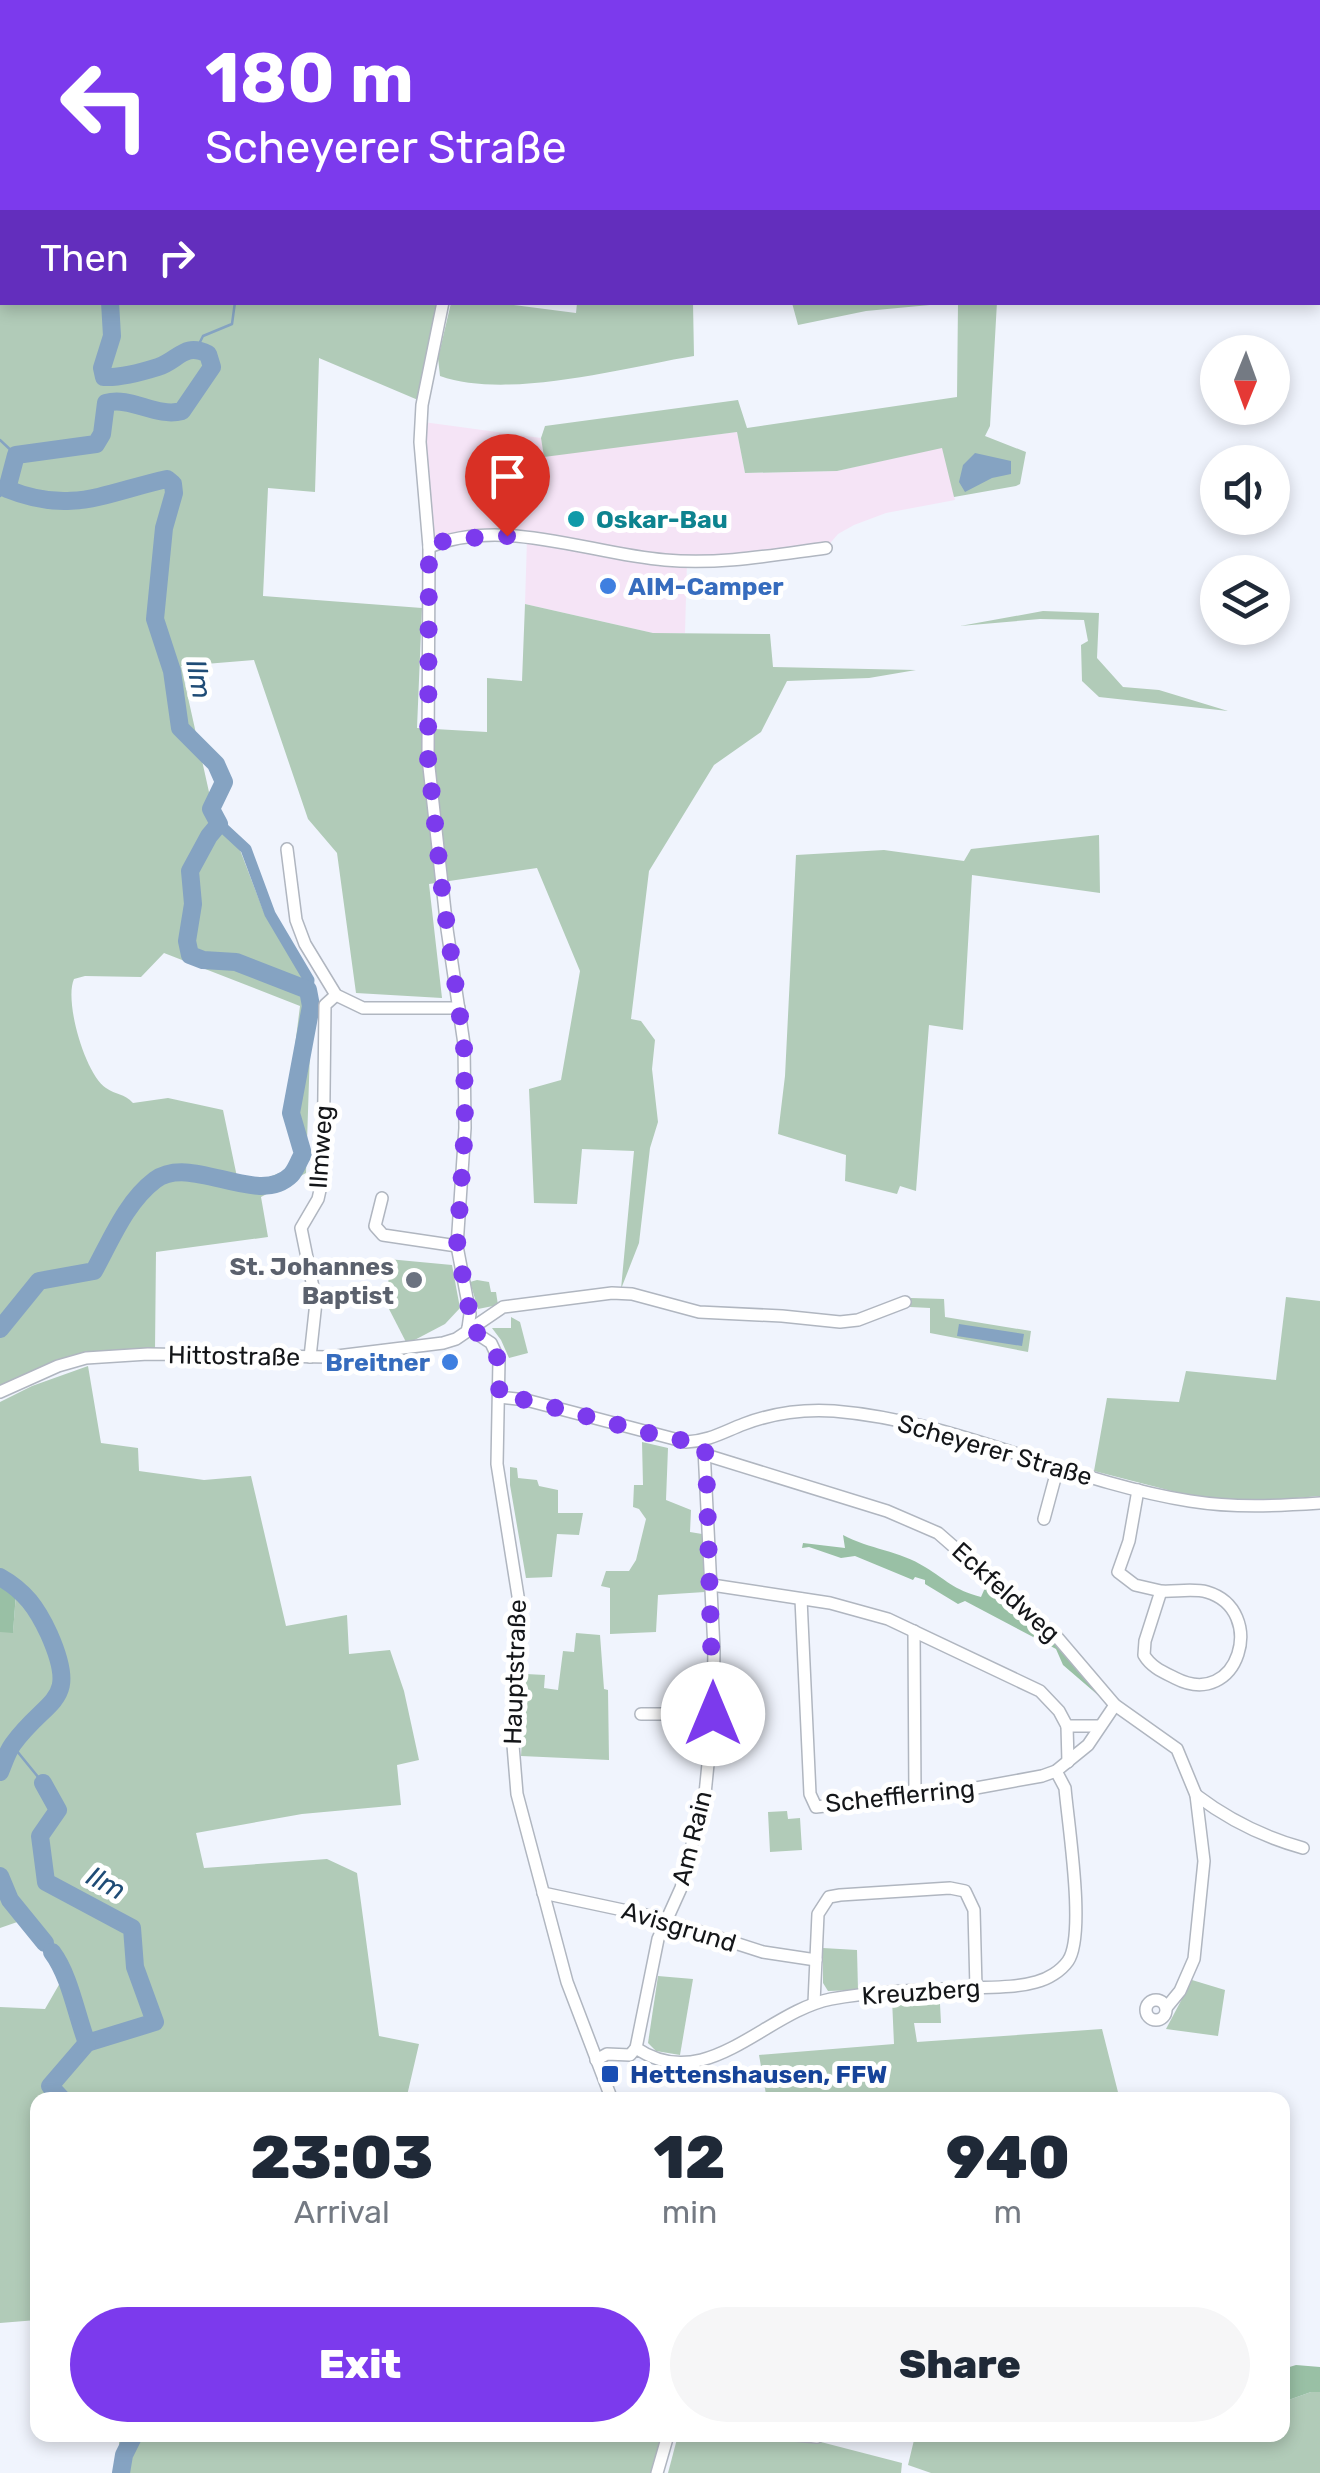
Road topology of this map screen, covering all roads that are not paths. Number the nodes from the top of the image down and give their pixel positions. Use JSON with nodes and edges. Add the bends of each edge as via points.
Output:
{"nodes":[{"id":1,"x":442,"y":305,"type":"edge"},
{"id":2,"x":429,"y":547,"type":"junction"},
{"id":3,"x":826,"y":548,"type":"dead end"},
{"id":4,"x":286,"y":850,"type":"dead end"},
{"id":5,"x":336,"y":994,"type":"junction"},
{"id":6,"x":459,"y":1008,"type":"junction"},
{"id":7,"x":382,"y":1198,"type":"dead end"},
{"id":8,"x":457,"y":1246,"type":"junction"},
{"id":9,"x":906,"y":1302,"type":"dead end"},
{"id":10,"x":468,"y":1328,"type":"junction"},
{"id":11,"x":310,"y":1358,"type":"junction"},
{"id":12,"x":0,"y":1392,"type":"edge"},
{"id":13,"x":499,"y":1397,"type":"junction"},
{"id":14,"x":704,"y":1448,"type":"junction"},
{"id":15,"x":1058,"y":1467,"type":"junction"},
{"id":16,"x":1138,"y":1490,"type":"junction"},
{"id":17,"x":1320,"y":1503,"type":"edge"},
{"id":18,"x":1044,"y":1520,"type":"dead end"},
{"id":19,"x":712,"y":1585,"type":"junction"},
{"id":20,"x":1160,"y":1590,"type":"junction"},
{"id":21,"x":801,"y":1599,"type":"junction"},
{"id":22,"x":914,"y":1631,"type":"junction"},
{"id":23,"x":1115,"y":1704,"type":"junction"},
{"id":24,"x":641,"y":1714,"type":"dead end"},
{"id":25,"x":713,"y":1714,"type":"junction"},
{"id":26,"x":1067,"y":1726,"type":"junction"},
{"id":27,"x":1099,"y":1726,"type":"junction"},
{"id":28,"x":1068,"y":1762,"type":"junction"},
{"id":29,"x":1056,"y":1770,"type":"junction"},
{"id":30,"x":1196,"y":1795,"type":"junction"},
{"id":31,"x":915,"y":1796,"type":"junction"},
{"id":32,"x":1304,"y":1848,"type":"dead end"},
{"id":33,"x":543,"y":1893,"type":"junction"},
{"id":34,"x":665,"y":1923,"type":"junction"},
{"id":35,"x":816,"y":1960,"type":"junction"},
{"id":36,"x":976,"y":1988,"type":"junction"},
{"id":37,"x":814,"y":2002,"type":"junction"},
{"id":38,"x":1166,"y":2008,"type":"dead end"},
{"id":39,"x":636,"y":2048,"type":"junction"},
{"id":40,"x":596,"y":2060,"type":"junction"},
{"id":41,"x":609,"y":2092,"type":"edge"},
{"id":42,"x":666,"y":2442,"type":"edge"},
{"id":43,"x":657,"y":2473,"type":"edge"}],
"edges":[{"from":1,"to":2,"type":"street","via":[[421,421]]},
{"from":2,"to":3,"type":"street","via":[[449,539],[507,536],[703,562]]},
{"from":2,"to":6,"type":"street","via":[[428,758]]},
{"from":4,"to":5,"type":"street","via":[[296,920]]},
{"from":5,"to":6,"type":"street","via":[[363,1008]]},
{"from":5,"to":11,"type":"street","name":"Ilmweg","via":[[324,1006],[322,1184],[301,1228],[316,1302]]},
{"from":6,"to":8,"type":"street","via":[[465,1128]]},
{"from":7,"to":8,"type":"street","via":[[375,1226],[383,1235]]},
{"from":8,"to":10,"type":"street"},
{"from":9,"to":10,"type":"street","name":"Hittostraße","via":[[840,1322],[698,1312],[612,1292],[503,1306]]},
{"from":10,"to":11,"type":"street","name":"Hittostraße","via":[[443,1343]]},
{"from":10,"to":13,"type":"street","name":"Hauptstraße","via":[[496,1352]]},
{"from":11,"to":12,"type":"street","name":"Hittostraße","via":[[86,1358]]},
{"from":13,"to":14,"type":"street","name":"Scheyerer Straße"},
{"from":13,"to":33,"type":"street","name":"Hauptstraße","via":[[497,1464],[521,1615],[512,1757]]},
{"from":14,"to":15,"type":"street","name":"Scheyerer Straße","via":[[777,1414],[836,1412],[937,1429]]},
{"from":14,"to":19,"type":"street","name":"Am Rain"},
{"from":14,"to":23,"type":"street","name":"Eckfeldweg","via":[[938,1532],[1057,1637]]},
{"from":15,"to":16,"type":"street","name":"Scheyerer Straße"},
{"from":15,"to":18,"type":"street"},
{"from":16,"to":17,"type":"street","name":"Scheyerer Straße","via":[[1218,1505]]},
{"from":16,"to":20,"type":"street","via":[[1118,1574]]},
{"from":19,"to":21,"type":"street"},
{"from":19,"to":25,"type":"street","name":"Am Rain"},
{"from":20,"to":20,"type":"street","via":[[1145,1641],[1147,1661],[1190,1686],[1221,1678],[1241,1641],[1230,1608],[1207,1592]]},
{"from":21,"to":22,"type":"street","via":[[854,1608]]},
{"from":21,"to":31,"type":"street","name":"Schefflerring","via":[[810,1794],[816,1807]]},
{"from":22,"to":26,"type":"street","via":[[1040,1690]]},
{"from":22,"to":31,"type":"street"},
{"from":23,"to":27,"type":"street","name":"Schefflerring"},
{"from":23,"to":30,"type":"street","name":"Eckfeldweg","via":[[1177,1750]]},
{"from":24,"to":25,"type":"street"},
{"from":25,"to":34,"type":"street","name":"Am Rain","via":[[700,1818]]},
{"from":26,"to":27,"type":"street"},
{"from":26,"to":28,"type":"street"},
{"from":27,"to":28,"type":"street","name":"Schefflerring"},
{"from":28,"to":29,"type":"street","name":"Schefflerring"},
{"from":29,"to":31,"type":"street","name":"Schefflerring"},
{"from":29,"to":36,"type":"street","name":"Kreuzberg","via":[[1065,1788],[1073,1953],[1040,1982]]},
{"from":30,"to":32,"type":"street","via":[[1223,1816]]},
{"from":30,"to":38,"type":"street","name":"Eckfeldweg","via":[[1204,1861],[1194,1959]]},
{"from":33,"to":34,"type":"street","name":"Avisgrund"},
{"from":33,"to":40,"type":"street","name":"Hauptstraße"},
{"from":34,"to":35,"type":"street","name":"Avisgrund"},
{"from":34,"to":39,"type":"street","name":"Am Rain"},
{"from":35,"to":36,"type":"street","via":[[818,1914],[829,1897],[958,1888],[974,1910]]},
{"from":35,"to":37,"type":"street"},
{"from":36,"to":37,"type":"street","name":"Kreuzberg"},
{"from":37,"to":39,"type":"street","name":"Kreuzberg","via":[[702,2062],[656,2059]]},
{"from":39,"to":40,"type":"street","via":[[627,2056]]},
{"from":40,"to":41,"type":"street","name":"Hauptstraße"},
{"from":42,"to":43,"type":"street"}]}
